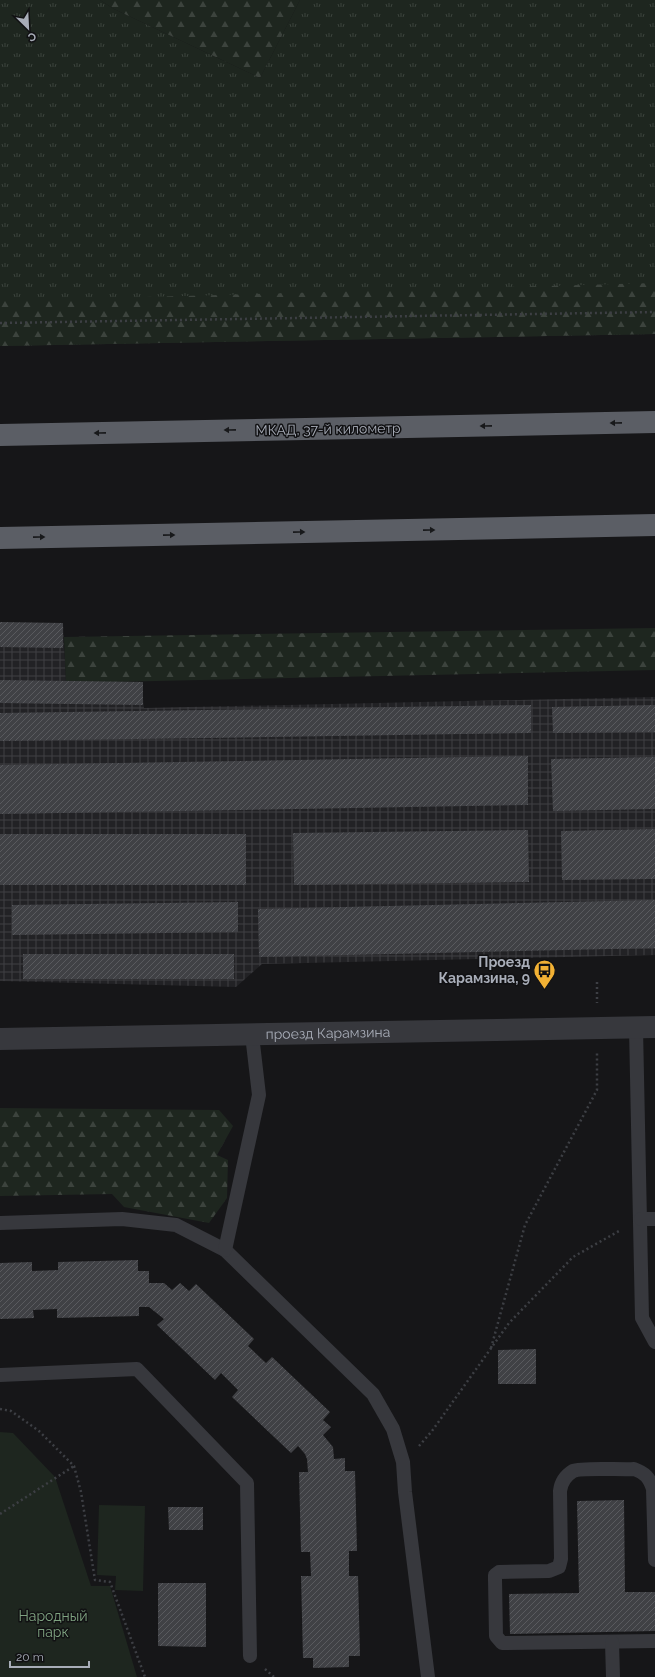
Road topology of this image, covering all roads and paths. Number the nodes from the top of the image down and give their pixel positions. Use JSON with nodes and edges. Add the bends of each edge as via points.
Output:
{"nodes":[{"id":1,"x":655,"y":312,"type":"edge"},
{"id":2,"x":0,"y":324,"type":"edge"},
{"id":3,"x":655,"y":422,"type":"edge"},
{"id":4,"x":0,"y":435,"type":"edge"},
{"id":5,"x":655,"y":525,"type":"edge"},
{"id":6,"x":0,"y":538,"type":"edge"},
{"id":7,"x":646,"y":1028,"type":"edge"},
{"id":8,"x":252,"y":1035,"type":"junction"},
{"id":9,"x":0,"y":1039,"type":"edge"},
{"id":10,"x":597,"y":1090,"type":"dead end"},
{"id":11,"x":641,"y":1219,"type":"junction"},
{"id":12,"x":655,"y":1219,"type":"edge"},
{"id":13,"x":0,"y":1223,"type":"edge"},
{"id":14,"x":225,"y":1250,"type":"junction"},
{"id":15,"x":655,"y":1342,"type":"edge"},
{"id":16,"x":491,"y":1348,"type":"junction"},
{"id":17,"x":0,"y":1375,"type":"edge"},
{"id":18,"x":0,"y":1409,"type":"edge"},
{"id":19,"x":404,"y":1462,"type":"junction"},
{"id":20,"x":74,"y":1466,"type":"junction"},
{"id":21,"x":0,"y":1514,"type":"edge"},
{"id":22,"x":655,"y":1560,"type":"edge"},
{"id":23,"x":655,"y":1641,"type":"edge"},
{"id":24,"x":612,"y":1642,"type":"junction"},
{"id":25,"x":250,"y":1656,"type":"dead end"},
{"id":26,"x":145,"y":1677,"type":"edge"},
{"id":27,"x":428,"y":1677,"type":"edge"},
{"id":28,"x":612,"y":1677,"type":"edge"}],
"edges":[{"from":1,"to":2,"type":"path"},
{"from":3,"to":4,"type":"highway","name":"МКАД, 37-й километр","one_way":true},
{"from":6,"to":5,"type":"highway","one_way":true},
{"from":7,"to":8,"type":"street","name":"проезд Карамзина"},
{"from":7,"to":11,"type":"lane"},
{"from":8,"to":9,"type":"street","name":"проезд Карамзина"},
{"from":8,"to":14,"type":"lane","via":[[259,1095]]},
{"from":10,"to":16,"type":"path","via":[[525,1225]]},
{"from":11,"to":12,"type":"lane"},
{"from":11,"to":15,"type":"lane","via":[[642,1318]]},
{"from":11,"to":16,"type":"path","via":[[574,1257],[509,1323]]},
{"from":13,"to":14,"type":"lane","via":[[122,1219],[176,1225]]},
{"from":14,"to":19,"type":"lane","via":[[373,1394],[393,1429]]},
{"from":16,"to":19,"type":"path","via":[[432,1431]]},
{"from":17,"to":25,"type":"lane","via":[[137,1369],[247,1484]]},
{"from":18,"to":20,"type":"path","via":[[11,1411],[39,1431]]},
{"from":19,"to":27,"type":"lane","via":[[405,1492]]},
{"from":20,"to":21,"type":"path"},
{"from":20,"to":26,"type":"path","via":[[81,1492],[94,1580],[110,1582]]},
{"from":22,"to":24,"type":"lane","via":[[653,1489],[650,1479],[634,1469],[575,1470],[561,1483],[559,1567],[549,1571],[499,1572],[495,1575],[496,1636],[502,1643]]},
{"from":23,"to":24,"type":"lane"},
{"from":24,"to":28,"type":"lane"}]}
